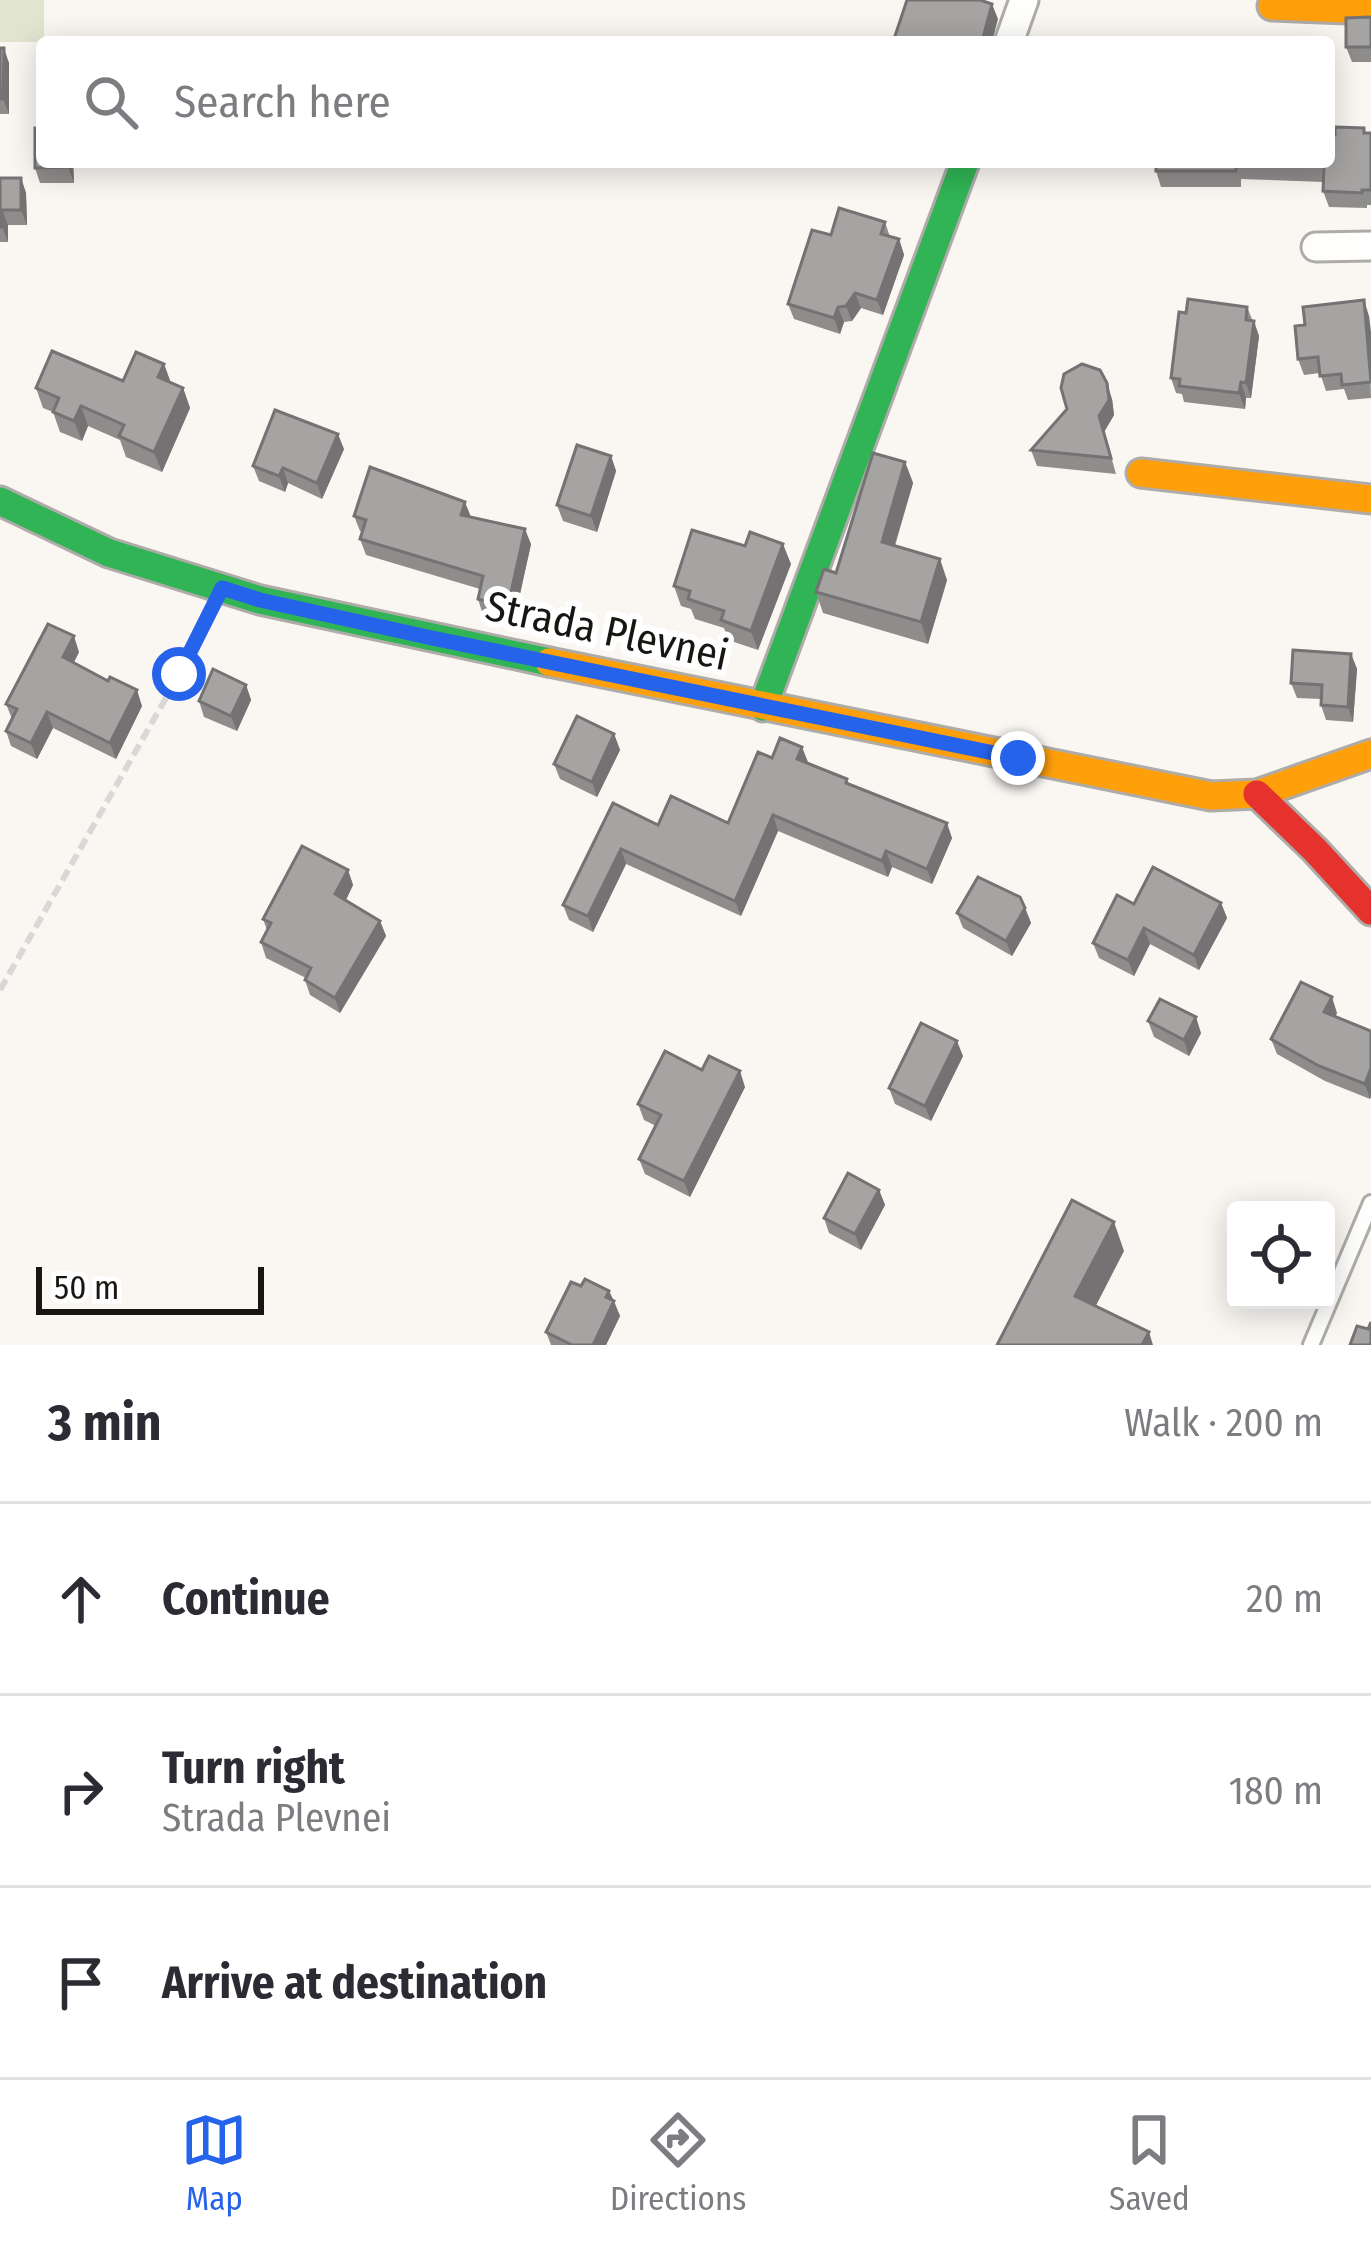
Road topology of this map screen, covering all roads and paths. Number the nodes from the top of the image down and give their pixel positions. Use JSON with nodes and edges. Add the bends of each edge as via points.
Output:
{"nodes":[{"id":1,"x":1024,"y":0,"type":"edge"},
{"id":2,"x":1272,"y":6,"type":"dead end"},
{"id":3,"x":1371,"y":10,"type":"edge"},
{"id":4,"x":1011,"y":36,"type":"edge"},
{"id":5,"x":962,"y":168,"type":"edge"},
{"id":6,"x":1371,"y":246,"type":"edge"},
{"id":7,"x":1316,"y":247,"type":"dead end"},
{"id":8,"x":1142,"y":473,"type":"dead end"},
{"id":9,"x":1371,"y":499,"type":"edge"},
{"id":10,"x":0,"y":501,"type":"edge"},
{"id":11,"x":222,"y":588,"type":"junction"},
{"id":12,"x":764,"y":706,"type":"junction"},
{"id":13,"x":1371,"y":754,"type":"edge"},
{"id":14,"x":1257,"y":794,"type":"junction"},
{"id":15,"x":1371,"y":911,"type":"edge"},
{"id":16,"x":0,"y":990,"type":"edge"},
{"id":17,"x":1371,"y":1202,"type":"edge"},
{"id":18,"x":1311,"y":1345,"type":"edge"}],
"edges":[{"from":1,"to":4,"type":"street"},
{"from":2,"to":3,"type":"street"},
{"from":5,"to":12,"type":"street"},
{"from":6,"to":7,"type":"street"},
{"from":8,"to":9,"type":"street"},
{"from":10,"to":11,"type":"street","name":"Strada Plevnei","via":[[110,553]]},
{"from":11,"to":12,"type":"street","name":"Strada Plevnei"},
{"from":11,"to":16,"type":"path"},
{"from":12,"to":14,"type":"street","name":"Strada Plevnei","via":[[1211,796]]},
{"from":13,"to":14,"type":"street","name":"Strada Plevnei"},
{"from":14,"to":15,"type":"street"},
{"from":17,"to":18,"type":"lane"}]}
